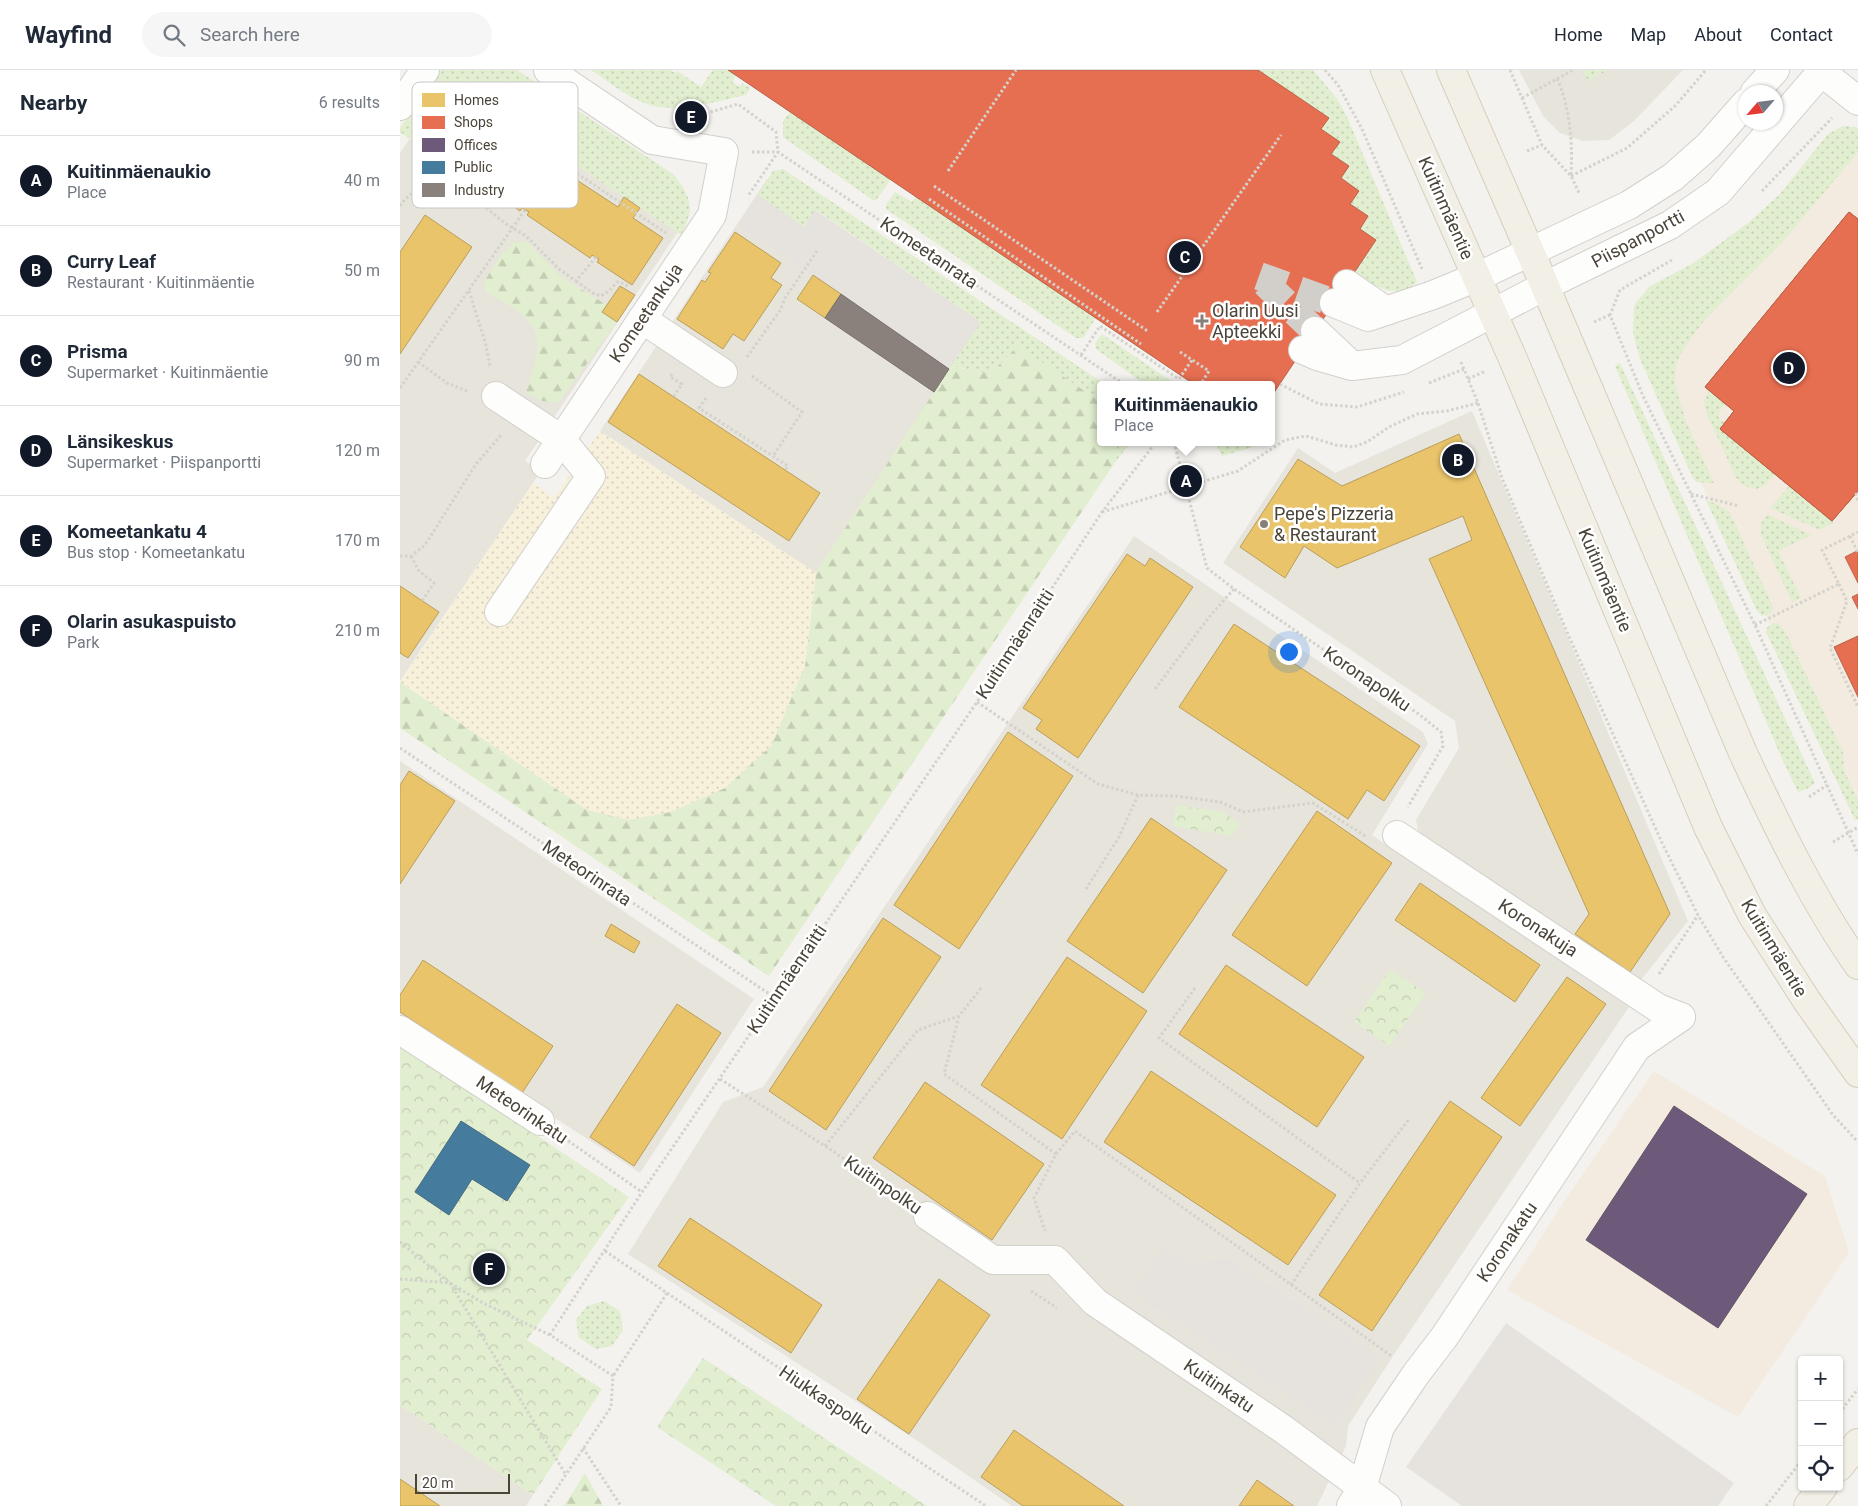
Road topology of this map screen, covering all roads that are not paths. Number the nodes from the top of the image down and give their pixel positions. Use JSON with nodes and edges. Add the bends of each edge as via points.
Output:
{"nodes":[{"id":1,"x":425,"y":70,"type":"edge"},
{"id":2,"x":548,"y":70,"type":"edge"},
{"id":3,"x":1384,"y":70,"type":"edge"},
{"id":4,"x":1451,"y":70,"type":"edge"},
{"id":5,"x":1775,"y":70,"type":"edge"},
{"id":6,"x":1821,"y":71,"type":"edge"},
{"id":7,"x":417,"y":82,"type":"edge"},
{"id":8,"x":566,"y":82,"type":"edge"},
{"id":9,"x":1761,"y":85,"type":"edge"},
{"id":10,"x":412,"y":89,"type":"edge"},
{"id":11,"x":578,"y":90,"type":"edge"},
{"id":12,"x":1858,"y":101,"type":"edge"},
{"id":13,"x":400,"y":106,"type":"edge"},
{"id":14,"x":1738,"y":112,"type":"edge"},
{"id":15,"x":1530,"y":252,"type":"junction"},
{"id":16,"x":1477,"y":277,"type":"junction"},
{"id":17,"x":1545,"y":286,"type":"junction"},
{"id":18,"x":1340,"y":293,"type":"tunnel mouth"},
{"id":19,"x":1493,"y":313,"type":"junction"},
{"id":20,"x":642,"y":319,"type":"junction"},
{"id":21,"x":1309,"y":340,"type":"tunnel mouth"},
{"id":22,"x":723,"y":373,"type":"road end"},
{"id":23,"x":496,"y":396,"type":"road end"},
{"id":24,"x":562,"y":438,"type":"junction"},
{"id":25,"x":544,"y":464,"type":"dead end"},
{"id":26,"x":499,"y":612,"type":"dead end"},
{"id":27,"x":1397,"y":835,"type":"road end"},
{"id":28,"x":1858,"y":965,"type":"edge"},
{"id":29,"x":1680,"y":1017,"type":"joint"},
{"id":30,"x":400,"y":1030,"type":"edge"},
{"id":31,"x":1858,"y":1073,"type":"edge"},
{"id":32,"x":540,"y":1121,"type":"road end"},
{"id":33,"x":928,"y":1216,"type":"road end"},
{"id":34,"x":1055,"y":1260,"type":"joint"},
{"id":35,"x":1858,"y":1443,"type":"edge"},
{"id":36,"x":1843,"y":1462,"type":"edge"},
{"id":37,"x":1820,"y":1491,"type":"edge"},
{"id":38,"x":1357,"y":1497,"type":"edge"},
{"id":39,"x":1387,"y":1506,"type":"edge"},
{"id":40,"x":1808,"y":1506,"type":"edge"}],
"edges":[{"from":1,"to":7,"type":"street"},
{"from":2,"to":8,"type":"street","name":"Komeetankuja"},
{"from":3,"to":16,"type":"main road","name":"Kuitinmäentie"},
{"from":4,"to":15,"type":"main road"},
{"from":5,"to":9,"type":"street"},
{"from":6,"to":12,"type":"street"},
{"from":6,"to":17,"type":"street","name":"Piispanportti","via":[[1718,192],[1670,225]]},
{"from":10,"to":13,"type":"street"},
{"from":11,"to":20,"type":"street","name":"Komeetankuja","via":[[652,140],[724,152],[712,215]]},
{"from":14,"to":15,"type":"street","name":"Piispanportti","via":[[1708,146],[1672,177],[1629,205]]},
{"from":15,"to":16,"type":"street","name":"Piispanportti"},
{"from":15,"to":17,"type":"main road"},
{"from":16,"to":18,"type":"street","name":"Piispanportti","via":[[1433,296],[1368,317]]},
{"from":16,"to":19,"type":"main road","name":"Kuitinmäentie"},
{"from":17,"to":19,"type":"street","name":"Piispanportti"},
{"from":17,"to":28,"type":"main road","via":[[1743,753],[1783,837]]},
{"from":19,"to":21,"type":"street","name":"Piispanportti","via":[[1402,360],[1352,366],[1317,356]]},
{"from":19,"to":31,"type":"main road","name":"Kuitinmäentie","via":[[1708,827],[1752,915],[1806,1001]]},
{"from":20,"to":22,"type":"street"},
{"from":20,"to":24,"type":"street","name":"Komeetankuja"},
{"from":23,"to":24,"type":"street"},
{"from":24,"to":25,"type":"street","name":"Komeetankuja"},
{"from":24,"to":26,"type":"street","via":[[591,476]]},
{"from":27,"to":29,"type":"street","name":"Koronakuja","via":[[1658,1008]]},
{"from":29,"to":38,"type":"street","name":"Koronakatu","via":[[1637,1046],[1450,1328],[1380,1427]]},
{"from":30,"to":32,"type":"street","name":"Meteorinkatu"},
{"from":33,"to":34,"type":"street","name":"Kuitinpolku","via":[[993,1260]]},
{"from":34,"to":38,"type":"street","name":"Kuitinkatu","via":[[1095,1302],[1283,1429]]},
{"from":35,"to":36,"type":"main road"},
{"from":37,"to":40,"type":"main road"},
{"from":38,"to":39,"type":"street","name":"Kuitinkatu"}]}
